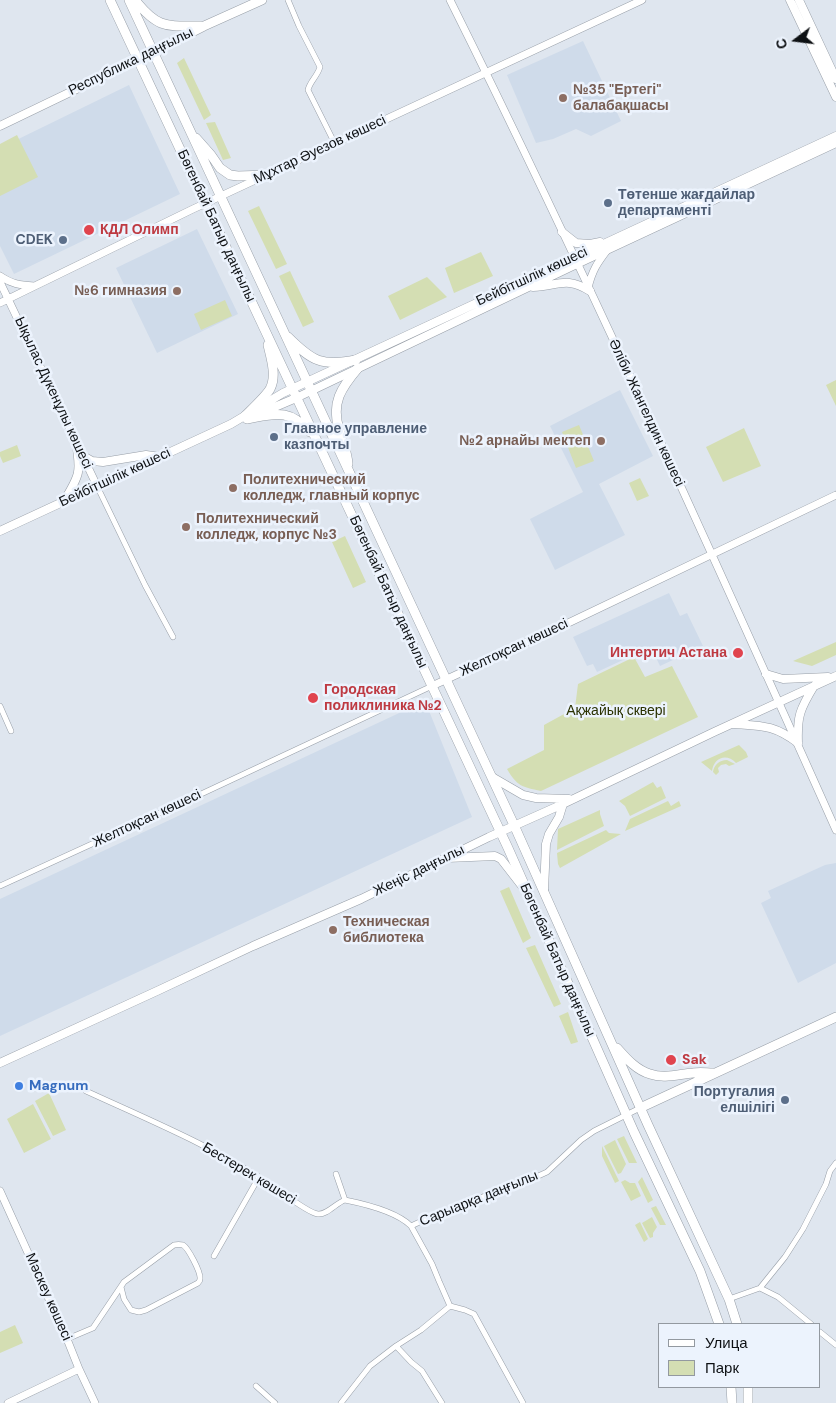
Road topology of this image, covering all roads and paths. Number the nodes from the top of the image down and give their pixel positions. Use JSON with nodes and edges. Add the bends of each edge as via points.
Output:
{"nodes":[{"id":1,"x":110,"y":0,"type":"edge"},
{"id":2,"x":129,"y":0,"type":"edge"},
{"id":3,"x":135,"y":0,"type":"edge"},
{"id":4,"x":262,"y":0,"type":"edge"},
{"id":5,"x":288,"y":0,"type":"edge"},
{"id":6,"x":450,"y":0,"type":"edge"},
{"id":7,"x":642,"y":0,"type":"edge"},
{"id":8,"x":790,"y":0,"type":"edge"},
{"id":9,"x":799,"y":0,"type":"edge"},
{"id":10,"x":204,"y":26,"type":"junction"},
{"id":11,"x":154,"y":54,"type":"junction"},
{"id":12,"x":137,"y":60,"type":"junction"},
{"id":13,"x":487,"y":73,"type":"junction"},
{"id":14,"x":836,"y":79,"type":"edge"},
{"id":15,"x":836,"y":97,"type":"edge"},
{"id":16,"x":0,"y":126,"type":"edge"},
{"id":17,"x":190,"y":132,"type":"junction"},
{"id":18,"x":836,"y":136,"type":"edge"},
{"id":19,"x":836,"y":143,"type":"edge"},
{"id":20,"x":335,"y":144,"type":"junction"},
{"id":21,"x":269,"y":175,"type":"junction"},
{"id":22,"x":220,"y":197,"type":"junction"},
{"id":23,"x":206,"y":204,"type":"junction"},
{"id":24,"x":562,"y":232,"type":"junction"},
{"id":25,"x":619,"y":237,"type":"junction"},
{"id":26,"x":608,"y":249,"type":"junction"},
{"id":27,"x":575,"y":261,"type":"junction"},
{"id":28,"x":0,"y":276,"type":"edge"},
{"id":29,"x":0,"y":282,"type":"edge"},
{"id":30,"x":37,"y":286,"type":"junction"},
{"id":31,"x":528,"y":287,"type":"junction"},
{"id":32,"x":589,"y":290,"type":"junction"},
{"id":33,"x":8,"y":299,"type":"junction"},
{"id":34,"x":0,"y":303,"type":"edge"},
{"id":35,"x":283,"y":332,"type":"junction"},
{"id":36,"x":267,"y":335,"type":"junction"},
{"id":37,"x":357,"y":364,"type":"junction"},
{"id":38,"x":309,"y":387,"type":"junction"},
{"id":39,"x":294,"y":394,"type":"junction"},
{"id":40,"x":246,"y":417,"type":"junction"},
{"id":41,"x":315,"y":439,"type":"junction"},
{"id":42,"x":76,"y":442,"type":"junction"},
{"id":43,"x":83,"y":456,"type":"junction"},
{"id":44,"x":160,"y":457,"type":"junction"},
{"id":45,"x":349,"y":472,"type":"junction"},
{"id":46,"x":97,"y":486,"type":"junction"},
{"id":47,"x":836,"y":494,"type":"edge"},
{"id":48,"x":64,"y":502,"type":"junction"},
{"id":49,"x":0,"y":531,"type":"edge"},
{"id":50,"x":712,"y":554,"type":"junction"},
{"id":51,"x":173,"y":637,"type":"dead end"},
{"id":52,"x":766,"y":674,"type":"junction"},
{"id":53,"x":835,"y":676,"type":"edge"},
{"id":54,"x":446,"y":680,"type":"junction"},
{"id":55,"x":815,"y":685,"type":"junction"},
{"id":56,"x":432,"y":686,"type":"junction"},
{"id":57,"x":780,"y":702,"type":"junction"},
{"id":58,"x":0,"y":706,"type":"edge"},
{"id":59,"x":732,"y":724,"type":"junction"},
{"id":60,"x":11,"y":731,"type":"dead end"},
{"id":61,"x":798,"y":743,"type":"junction"},
{"id":62,"x":492,"y":777,"type":"junction"},
{"id":63,"x":571,"y":799,"type":"junction"},
{"id":64,"x":563,"y":804,"type":"junction"},
{"id":65,"x":514,"y":825,"type":"junction"},
{"id":66,"x":836,"y":830,"type":"edge"},
{"id":67,"x":500,"y":832,"type":"junction"},
{"id":68,"x":445,"y":858,"type":"junction"},
{"id":69,"x":0,"y":886,"type":"edge"},
{"id":70,"x":527,"y":891,"type":"junction"},
{"id":71,"x":544,"y":892,"type":"junction"},
{"id":72,"x":836,"y":1017,"type":"edge"},
{"id":73,"x":611,"y":1041,"type":"junction"},
{"id":74,"x":0,"y":1063,"type":"edge"},
{"id":75,"x":716,"y":1073,"type":"junction"},
{"id":76,"x":86,"y":1091,"type":"dead end"},
{"id":77,"x":640,"y":1108,"type":"junction"},
{"id":78,"x":626,"y":1115,"type":"junction"},
{"id":79,"x":836,"y":1163,"type":"edge"},
{"id":80,"x":336,"y":1174,"type":"dead end"},
{"id":81,"x":259,"y":1177,"type":"junction"},
{"id":82,"x":0,"y":1191,"type":"edge"},
{"id":83,"x":345,"y":1200,"type":"junction"},
{"id":84,"x":411,"y":1226,"type":"junction"},
{"id":85,"x":214,"y":1256,"type":"dead end"},
{"id":86,"x":121,"y":1288,"type":"junction"},
{"id":87,"x":760,"y":1288,"type":"junction"},
{"id":88,"x":729,"y":1299,"type":"junction"},
{"id":89,"x":450,"y":1306,"type":"junction"},
{"id":90,"x":720,"y":1323,"type":"edge"},
{"id":91,"x":737,"y":1323,"type":"edge"},
{"id":92,"x":809,"y":1323,"type":"edge"},
{"id":93,"x":821,"y":1333,"type":"edge"},
{"id":94,"x":67,"y":1339,"type":"junction"},
{"id":95,"x":396,"y":1346,"type":"junction"},
{"id":96,"x":836,"y":1346,"type":"edge"},
{"id":97,"x":79,"y":1370,"type":"junction"},
{"id":98,"x":256,"y":1386,"type":"dead end"},
{"id":99,"x":731,"y":1388,"type":"edge"},
{"id":100,"x":748,"y":1388,"type":"edge"},
{"id":101,"x":8,"y":1403,"type":"edge"},
{"id":102,"x":95,"y":1403,"type":"edge"},
{"id":103,"x":275,"y":1403,"type":"edge"},
{"id":104,"x":341,"y":1403,"type":"edge"},
{"id":105,"x":442,"y":1403,"type":"edge"},
{"id":106,"x":524,"y":1403,"type":"edge"},
{"id":107,"x":732,"y":1403,"type":"edge"},
{"id":108,"x":748,"y":1403,"type":"edge"}],
"edges":[{"from":1,"to":12,"type":"main road","name":"Бөгенбай Батыр даңғылы"},
{"from":2,"to":11,"type":"main road","name":"Бөгенбай Батыр даңғылы"},
{"from":3,"to":10,"type":"main road","via":[[146,14],[164,25]]},
{"from":4,"to":10,"type":"main road","name":"Республика даңғылы"},
{"from":5,"to":20,"type":"street","via":[[320,68],[308,90]]},
{"from":6,"to":13,"type":"street","name":"Әліби Жангелдин көшесі"},
{"from":7,"to":13,"type":"street","name":"Мұхтар Әуезов көшесі"},
{"from":8,"to":15,"type":"main road"},
{"from":9,"to":14,"type":"main road"},
{"from":10,"to":11,"type":"main road","name":"Республика даңғылы"},
{"from":11,"to":12,"type":"main road","name":"Республика даңғылы"},
{"from":11,"to":17,"type":"main road","name":"Бөгенбай Батыр даңғылы"},
{"from":12,"to":16,"type":"main road","name":"Республика даңғылы"},
{"from":12,"to":23,"type":"main road","name":"Бөгенбай Батыр даңғылы"},
{"from":13,"to":20,"type":"street","name":"Мұхтар Әуезов көшесі"},
{"from":13,"to":24,"type":"street","name":"Әліби Жангелдин көшесі"},
{"from":17,"to":21,"type":"main road","via":[[227,173]]},
{"from":17,"to":22,"type":"main road","name":"Бөгенбай Батыр даңғылы"},
{"from":18,"to":25,"type":"main road","name":"Бейбітшілік көшесі"},
{"from":19,"to":26,"type":"main road","name":"Бейбітшілік көшесі"},
{"from":20,"to":21,"type":"street","name":"Мұхтар Әуезов көшесі"},
{"from":21,"to":22,"type":"street","name":"Мұхтар Әуезов көшесі"},
{"from":22,"to":23,"type":"street","name":"Мұхтар Әуезов көшесі"},
{"from":22,"to":35,"type":"main road","name":"Бөгенбай Батыр даңғылы"},
{"from":23,"to":30,"type":"street","name":"Мұхтар Әуезов көшесі"},
{"from":23,"to":36,"type":"main road","name":"Бөгенбай Батыр даңғылы"},
{"from":24,"to":25,"type":"main road","via":[[576,243],[599,243]]},
{"from":24,"to":27,"type":"street","name":"Әліби Жангелдин көшесі"},
{"from":25,"to":27,"type":"main road","name":"Бейбітшілік көшесі"},
{"from":26,"to":27,"type":"main road","name":"Бейбітшілік көшесі"},
{"from":26,"to":32,"type":"street","via":[[595,265]]},
{"from":27,"to":31,"type":"main road","name":"Бейбітшілік көшесі"},
{"from":27,"to":32,"type":"street","name":"Әліби Жангелдин көшесі"},
{"from":27,"to":37,"type":"main road","name":"Бейбітшілік көшесі"},
{"from":28,"to":30,"type":"street","via":[[11,283]]},
{"from":29,"to":33,"type":"street","name":"Ықылас Дүкенұлы көшесі"},
{"from":30,"to":33,"type":"street","name":"Мұхтар Әуезов көшесі"},
{"from":31,"to":32,"type":"main road","via":[[571,282]]},
{"from":31,"to":37,"type":"main road","name":"Бейбітшілік көшесі"},
{"from":32,"to":50,"type":"street","name":"Әліби Жангелдин көшесі"},
{"from":33,"to":34,"type":"street","name":"Мұхтар Әуезов көшесі"},
{"from":33,"to":42,"type":"street","name":"Ықылас Дүкенұлы көшесі"},
{"from":35,"to":37,"type":"main road","via":[[303,352],[318,361]]},
{"from":35,"to":38,"type":"main road","name":"Бөгенбай Батыр даңғылы"},
{"from":36,"to":39,"type":"main road","name":"Бөгенбай Батыр даңғылы"},
{"from":36,"to":40,"type":"main road","via":[[273,379],[270,389]]},
{"from":37,"to":38,"type":"main road","name":"Бейбітшілік көшесі"},
{"from":37,"to":45,"type":"main road","via":[[336,402],[335,415],[347,451]]},
{"from":38,"to":39,"type":"main road","name":"Бейбітшілік көшесі"},
{"from":38,"to":45,"type":"main road","name":"Бөгенбай Батыр даңғылы"},
{"from":39,"to":40,"type":"main road","name":"Бейбітшілік көшесі"},
{"from":39,"to":41,"type":"main road","name":"Бөгенбай Батыр даңғылы"},
{"from":40,"to":41,"type":"main road","via":[[292,416]]},
{"from":40,"to":44,"type":"main road","name":"Бейбітшілік көшесі"},
{"from":41,"to":56,"type":"main road","name":"Бөгенбай Батыр даңғылы"},
{"from":42,"to":43,"type":"street","name":"Ықылас Дүкенұлы көшесі"},
{"from":42,"to":48,"type":"main road","via":[[79,472]]},
{"from":43,"to":44,"type":"main road","via":[[104,462],[146,455]]},
{"from":43,"to":46,"type":"street","name":"Ықылас Дүкенұлы көшесі"},
{"from":44,"to":46,"type":"main road","name":"Бейбітшілік көшесі"},
{"from":45,"to":54,"type":"main road","name":"Бөгенбай Батыр даңғылы"},
{"from":46,"to":48,"type":"main road","name":"Бейбітшілік көшесі"},
{"from":46,"to":51,"type":"street","name":"Ықылас Дүкенұлы көшесі"},
{"from":47,"to":50,"type":"street","name":"Желтоқсан көшесі"},
{"from":48,"to":49,"type":"main road","name":"Бейбітшілік көшесі"},
{"from":50,"to":52,"type":"street","name":"Әліби Жангелдин көшесі"},
{"from":50,"to":54,"type":"street","name":"Желтоқсан көшесі"},
{"from":52,"to":53,"type":"main road","via":[[783,679]]},
{"from":52,"to":57,"type":"street","name":"Әліби Жангелдин көшесі"},
{"from":53,"to":55,"type":"main road","name":"Жеңіс даңғылы"},
{"from":54,"to":56,"type":"street","name":"Желтоқсан көшесі"},
{"from":54,"to":62,"type":"main road","name":"Бөгенбай Батыр даңғылы"},
{"from":55,"to":57,"type":"main road","name":"Жеңіс даңғылы"},
{"from":55,"to":61,"type":"main road","via":[[800,712]]},
{"from":56,"to":67,"type":"main road","name":"Бөгенбай Батыр даңғылы"},
{"from":56,"to":69,"type":"street","name":"Желтоқсан көшесі"},
{"from":57,"to":59,"type":"main road","name":"Жеңіс даңғылы"},
{"from":57,"to":61,"type":"street","name":"Әліби Жангелдин көшесі"},
{"from":58,"to":60,"type":"street"},
{"from":59,"to":61,"type":"main road","via":[[778,730]]},
{"from":59,"to":63,"type":"main road","name":"Жеңіс даңғылы"},
{"from":61,"to":66,"type":"street","name":"Әліби Жангелдин көшесі"},
{"from":62,"to":63,"type":"main road","via":[[523,795]]},
{"from":62,"to":65,"type":"main road","name":"Бөгенбай Батыр даңғылы"},
{"from":63,"to":64,"type":"main road","name":"Жеңіс даңғылы"},
{"from":64,"to":65,"type":"main road","name":"Жеңіс даңғылы"},
{"from":64,"to":71,"type":"main road","via":[[546,844]]},
{"from":65,"to":67,"type":"main road","name":"Жеңіс даңғылы"},
{"from":65,"to":71,"type":"main road","name":"Бөгенбай Батыр даңғылы"},
{"from":67,"to":68,"type":"main road","name":"Жеңіс даңғылы"},
{"from":67,"to":70,"type":"main road","name":"Бөгенбай Батыр даңғылы"},
{"from":68,"to":70,"type":"main road","via":[[495,856]]},
{"from":68,"to":74,"type":"main road","name":"Жеңіс даңғылы"},
{"from":70,"to":78,"type":"main road","name":"Бөгенбай Батыр даңғылы"},
{"from":71,"to":73,"type":"main road","name":"Бөгенбай Батыр даңғылы"},
{"from":72,"to":75,"type":"main road","name":"Сарыарқа даңғылы"},
{"from":73,"to":75,"type":"main road","via":[[628,1060],[648,1074]]},
{"from":73,"to":77,"type":"main road","name":"Бөгенбай Батыр даңғылы"},
{"from":75,"to":77,"type":"main road","name":"Сарыарқа даңғылы"},
{"from":76,"to":81,"type":"street","name":"Бестерек көшесі","via":[[209,1149]]},
{"from":77,"to":78,"type":"street","name":"Сарыарқа даңғылы"},
{"from":77,"to":88,"type":"main road","name":"Бөгенбай Батыр даңғылы"},
{"from":78,"to":84,"type":"street","name":"Сарыарқа даңғылы","via":[[581,1140],[547,1172]]},
{"from":78,"to":90,"type":"main road","name":"Бөгенбай Батыр даңғылы","via":[[700,1271]]},
{"from":79,"to":87,"type":"street","via":[[804,1229]]},
{"from":80,"to":83,"type":"street"},
{"from":81,"to":83,"type":"street","name":"Бестерек көшесі","via":[[317,1214],[323,1214]]},
{"from":81,"to":85,"type":"street"},
{"from":82,"to":94,"type":"street","name":"Мәскеу көшесі"},
{"from":83,"to":84,"type":"street","via":[[379,1209]]},
{"from":84,"to":89,"type":"street"},
{"from":86,"to":86,"type":"street","via":[[124,1282],[179,1244],[188,1250],[200,1279],[198,1283],[139,1312],[131,1310]]},
{"from":86,"to":94,"type":"street","via":[[92,1328]]},
{"from":87,"to":88,"type":"street"},
{"from":87,"to":92,"type":"street","via":[[778,1297]]},
{"from":88,"to":91,"type":"main road","name":"Бөгенбай Батыр даңғылы"},
{"from":89,"to":95,"type":"street"},
{"from":89,"to":106,"type":"street","via":[[474,1314]]},
{"from":93,"to":96,"type":"street"},
{"from":94,"to":97,"type":"street","name":"Мәскеу көшесі"},
{"from":95,"to":104,"type":"street","via":[[370,1366]]},
{"from":95,"to":105,"type":"street","via":[[422,1371]]},
{"from":97,"to":101,"type":"street"},
{"from":97,"to":102,"type":"street","name":"Мәскеу көшесі"},
{"from":98,"to":103,"type":"street"},
{"from":99,"to":107,"type":"main road"},
{"from":100,"to":108,"type":"main road"}]}
